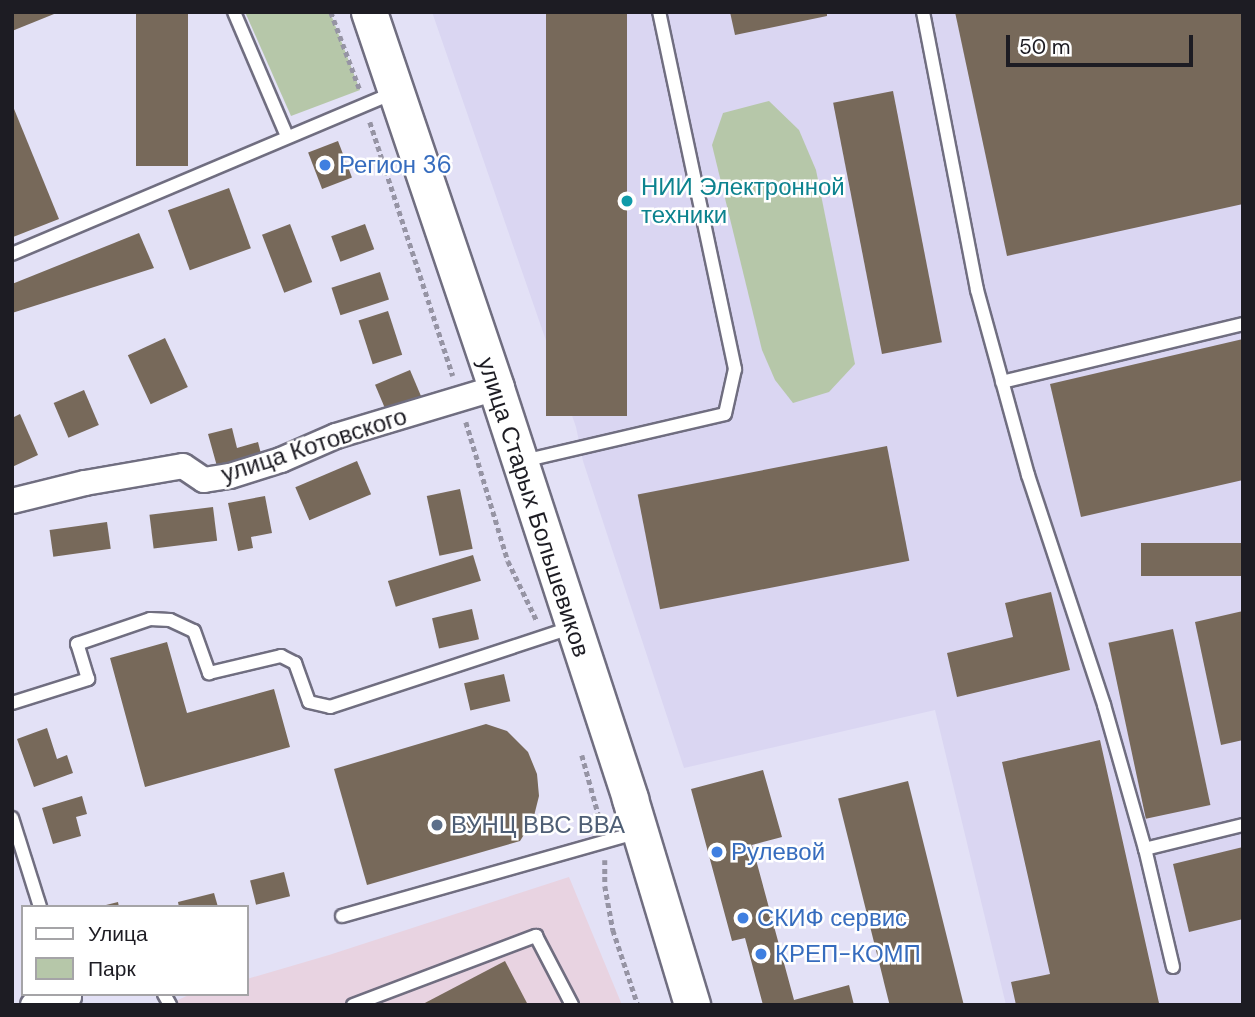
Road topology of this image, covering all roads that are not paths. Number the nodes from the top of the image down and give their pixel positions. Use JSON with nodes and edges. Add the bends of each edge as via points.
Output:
{"nodes":[{"id":1,"x":234,"y":12,"type":"edge"},
{"id":2,"x":369,"y":12,"type":"edge"},
{"id":3,"x":659,"y":12,"type":"edge"},
{"id":4,"x":923,"y":12,"type":"edge"},
{"id":5,"x":380,"y":98,"type":"junction"},
{"id":6,"x":287,"y":136,"type":"junction"},
{"id":7,"x":12,"y":254,"type":"edge"},
{"id":8,"x":1243,"y":324,"type":"edge"},
{"id":9,"x":1002,"y":382,"type":"junction"},
{"id":10,"x":496,"y":388,"type":"junction"},
{"id":11,"x":520,"y":462,"type":"junction"},
{"id":12,"x":12,"y":502,"type":"edge"},
{"id":13,"x":559,"y":632,"type":"junction"},
{"id":14,"x":12,"y":703,"type":"edge"},
{"id":15,"x":13,"y":821,"type":"edge"},
{"id":16,"x":1243,"y":825,"type":"edge"},
{"id":17,"x":639,"y":832,"type":"junction"},
{"id":18,"x":1145,"y":849,"type":"junction"},
{"id":19,"x":39,"y":905,"type":"edge"},
{"id":20,"x":342,"y":915,"type":"dead end"},
{"id":21,"x":1173,"y":967,"type":"dead end"},
{"id":22,"x":72,"y":998,"type":"edge"},
{"id":23,"x":33,"y":1005,"type":"edge"},
{"id":24,"x":354,"y":1005,"type":"edge"},
{"id":25,"x":572,"y":1005,"type":"edge"},
{"id":26,"x":692,"y":1005,"type":"edge"}],
"edges":[{"from":1,"to":6,"type":"lane"},
{"from":2,"to":5,"type":"street","name":"улица Старых Большевиков"},
{"from":3,"to":11,"type":"lane","via":[[734,369],[724,414]]},
{"from":4,"to":9,"type":"lane","via":[[977,290]]},
{"from":5,"to":6,"type":"lane"},
{"from":5,"to":10,"type":"street","name":"улица Старых Большевиков"},
{"from":6,"to":7,"type":"lane"},
{"from":8,"to":9,"type":"lane"},
{"from":9,"to":18,"type":"lane"},
{"from":10,"to":11,"type":"street","name":"улица Старых Большевиков"},
{"from":10,"to":12,"type":"street","name":"улица Котовского","via":[[336,436],[230,476],[204,480],[183,466],[85,483]]},
{"from":11,"to":13,"type":"street","name":"улица Старых Большевиков"},
{"from":13,"to":14,"type":"lane","via":[[330,707],[309,702],[295,663],[281,656],[209,673],[194,631],[170,620],[150,619],[77,644],[88,679]]},
{"from":13,"to":17,"type":"street","name":"улица Старых Большевиков"},
{"from":15,"to":19,"type":"lane"},
{"from":16,"to":18,"type":"lane"},
{"from":17,"to":20,"type":"lane"},
{"from":17,"to":26,"type":"street","name":"улица Старых Большевиков"},
{"from":18,"to":21,"type":"lane"},
{"from":22,"to":23,"type":"street"},
{"from":24,"to":25,"type":"lane","via":[[536,936]]}]}
